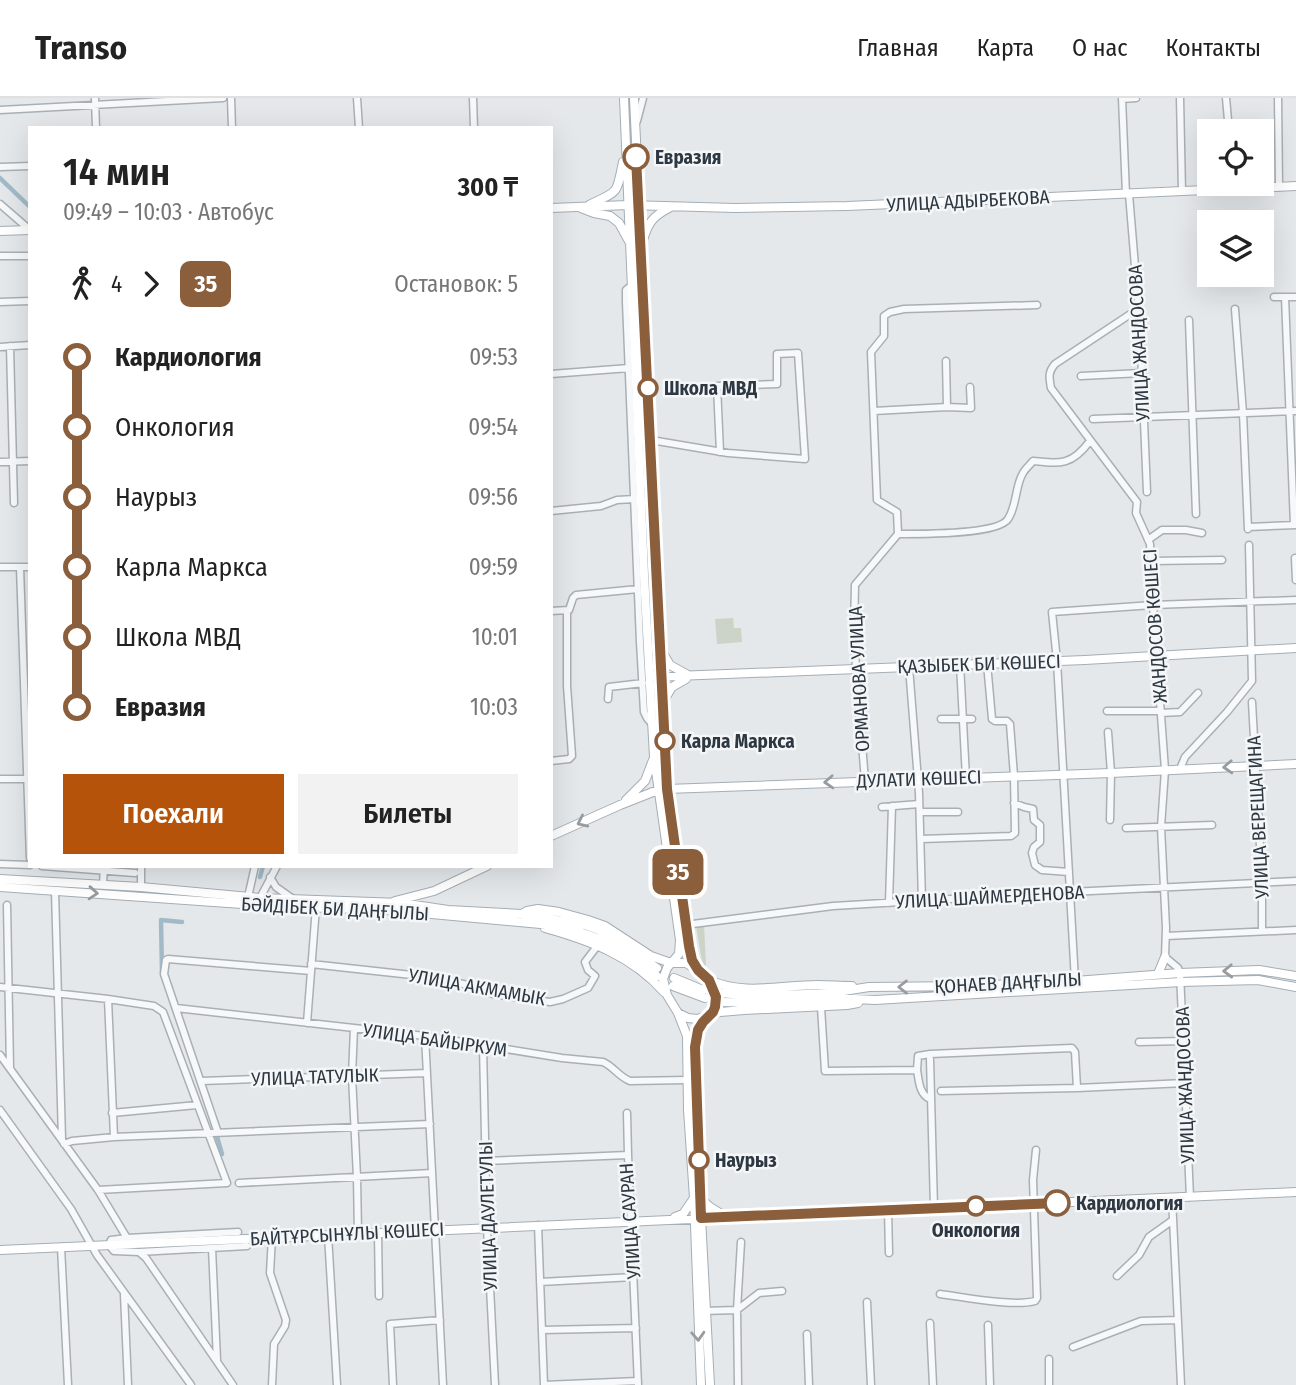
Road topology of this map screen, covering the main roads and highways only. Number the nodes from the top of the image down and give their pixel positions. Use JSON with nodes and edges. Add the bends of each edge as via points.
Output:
{"nodes":[{"id":1,"x":622,"y":98,"type":"edge"},
{"id":2,"x":634,"y":98,"type":"edge"},
{"id":3,"x":627,"y":156,"type":"junction"},
{"id":4,"x":638,"y":185,"type":"junction"},
{"id":5,"x":1296,"y":186,"type":"edge"},
{"id":6,"x":1274,"y":187,"type":"edge"},
{"id":7,"x":1197,"y":190,"type":"edge"},
{"id":8,"x":628,"y":205,"type":"junction"},
{"id":9,"x":639,"y":206,"type":"junction"},
{"id":10,"x":581,"y":207,"type":"junction"},
{"id":11,"x":668,"y":207,"type":"junction"},
{"id":12,"x":553,"y":208,"type":"edge"},
{"id":13,"x":28,"y":230,"type":"edge"},
{"id":14,"x":0,"y":231,"type":"edge"},
{"id":15,"x":630,"y":243,"type":"junction"},
{"id":16,"x":642,"y":246,"type":"junction"},
{"id":17,"x":650,"y":424,"type":"junction"},
{"id":18,"x":639,"y":425,"type":"junction"},
{"id":19,"x":660,"y":639,"type":"junction"},
{"id":20,"x":1296,"y":648,"type":"edge"},
{"id":21,"x":663,"y":677,"type":"junction"},
{"id":22,"x":691,"y":677,"type":"junction"},
{"id":23,"x":645,"y":679,"type":"junction"},
{"id":24,"x":663,"y":711,"type":"junction"},
{"id":25,"x":654,"y":757,"type":"junction"},
{"id":26,"x":1296,"y":764,"type":"edge"},
{"id":27,"x":663,"y":789,"type":"junction"},
{"id":28,"x":620,"y":805,"type":"junction"},
{"id":29,"x":553,"y":835,"type":"edge"},
{"id":30,"x":483,"y":868,"type":"edge"},
{"id":31,"x":0,"y":879,"type":"edge"},
{"id":32,"x":0,"y":887,"type":"edge"},
{"id":33,"x":434,"y":891,"type":"junction"},
{"id":34,"x":388,"y":902,"type":"junction"},
{"id":35,"x":432,"y":907,"type":"junction"},
{"id":36,"x":524,"y":918,"type":"junction"},
{"id":37,"x":1165,"y":957,"type":"road end"},
{"id":38,"x":671,"y":963,"type":"junction"},
{"id":39,"x":698,"y":970,"type":"junction"},
{"id":40,"x":657,"y":972,"type":"dead end"},
{"id":41,"x":1158,"y":974,"type":"junction"},
{"id":42,"x":1296,"y":976,"type":"edge"},
{"id":43,"x":1178,"y":979,"type":"junction"},
{"id":44,"x":709,"y":980,"type":"junction"},
{"id":45,"x":674,"y":982,"type":"dead end"},
{"id":46,"x":869,"y":987,"type":"junction"},
{"id":47,"x":1296,"y":987,"type":"edge"},
{"id":48,"x":704,"y":994,"type":"dead end"},
{"id":49,"x":667,"y":995,"type":"junction"},
{"id":50,"x":875,"y":1000,"type":"junction"},
{"id":51,"x":678,"y":1013,"type":"junction"},
{"id":52,"x":708,"y":1016,"type":"junction"},
{"id":53,"x":1296,"y":1192,"type":"edge"},
{"id":54,"x":697,"y":1198,"type":"junction"},
{"id":55,"x":726,"y":1217,"type":"junction"},
{"id":56,"x":698,"y":1218,"type":"junction"},
{"id":57,"x":667,"y":1220,"type":"junction"},
{"id":58,"x":0,"y":1250,"type":"edge"},
{"id":59,"x":702,"y":1311,"type":"junction"},
{"id":60,"x":701,"y":1385,"type":"edge"},
{"id":61,"x":710,"y":1385,"type":"edge"}],
"edges":[{"from":1,"to":3,"type":"main road"},
{"from":2,"to":4,"type":"main road"},
{"from":3,"to":8,"type":"main road"},
{"from":3,"to":10,"type":"main road","via":[[616,191]]},
{"from":4,"to":9,"type":"main road"},
{"from":4,"to":11,"type":"main road","via":[[648,200]]},
{"from":5,"to":6,"type":"main road","name":"УЛИЦА АДЫРБЕКОВА"},
{"from":7,"to":11,"type":"main road","name":"УЛИЦА АДЫРБЕКОВА","via":[[847,206]]},
{"from":8,"to":9,"type":"main road","name":"УЛИЦА АДЫРБЕКОВА"},
{"from":8,"to":10,"type":"main road","name":"УЛИЦА АДЫРБЕКОВА"},
{"from":8,"to":15,"type":"main road"},
{"from":9,"to":11,"type":"main road","name":"УЛИЦА АДЫРБЕКОВА"},
{"from":9,"to":16,"type":"main road"},
{"from":10,"to":12,"type":"main road","name":"УЛИЦА АДЫРБЕКОВА"},
{"from":10,"to":15,"type":"main road","via":[[610,216]]},
{"from":11,"to":16,"type":"main road","via":[[653,217]]},
{"from":13,"to":14,"type":"main road"},
{"from":15,"to":18,"type":"main road"},
{"from":16,"to":17,"type":"main road"},
{"from":17,"to":18,"type":"main road"},
{"from":17,"to":19,"type":"main road"},
{"from":18,"to":23,"type":"main road"},
{"from":19,"to":21,"type":"main road"},
{"from":19,"to":22,"type":"main road","via":[[667,662]]},
{"from":20,"to":22,"type":"main road","name":"ҚАЗЫБЕК БИ КӨШЕСІ"},
{"from":21,"to":22,"type":"main road","name":"ҚАЗЫБЕК БИ КӨШЕСІ"},
{"from":21,"to":23,"type":"main road","name":"ҚАЗЫБЕК БИ КӨШЕСІ"},
{"from":21,"to":24,"type":"main road"},
{"from":22,"to":24,"type":"main road","via":[[668,691]]},
{"from":23,"to":25,"type":"main road"},
{"from":24,"to":27,"type":"main road"},
{"from":25,"to":27,"type":"main road"},
{"from":25,"to":28,"type":"main road","via":[[645,781]]},
{"from":26,"to":27,"type":"main road","name":"ДУЛАТИ КӨШЕСІ","one_way":true},
{"from":27,"to":28,"type":"main road","name":"ДУЛАТИ КӨШЕСІ"},
{"from":27,"to":38,"type":"main road","via":[[680,940],[679,954]]},
{"from":27,"to":39,"type":"main road","via":[[689,946]]},
{"from":28,"to":29,"type":"main road","name":"ДУЛАТИ КӨШЕСІ","one_way":true},
{"from":30,"to":33,"type":"main road"},
{"from":31,"to":34,"type":"main road","name":"БӘЙДІБЕК БИ ДАҢҒЫЛЫ","via":[[260,898]]},
{"from":32,"to":36,"type":"main road","name":"БӘЙДІБЕК БИ ДАҢҒЫЛЫ","one_way":true},
{"from":33,"to":34,"type":"main road"},
{"from":33,"to":35,"type":"main road"},
{"from":34,"to":35,"type":"main road","name":"БӘЙДІБЕК БИ ДАҢҒЫЛЫ"},
{"from":35,"to":36,"type":"main road","name":"БӘЙДІБЕК БИ ДАҢҒЫЛЫ"},
{"from":36,"to":38,"type":"main road","via":[[527,911],[538,909],[588,920]]},
{"from":36,"to":40,"type":"main road","name":"БӘЙДІБЕК БИ ДАҢҒЫЛЫ","via":[[598,930]]},
{"from":36,"to":49,"type":"main road","via":[[610,950]]},
{"from":37,"to":41,"type":"main road"},
{"from":38,"to":39,"type":"main road","via":[[686,963]]},
{"from":38,"to":49,"type":"main road","via":[[663,979]]},
{"from":39,"to":44,"type":"main road"},
{"from":41,"to":43,"type":"main road","name":"ҚОНАЕВ ДАҢҒЫЛЫ"},
{"from":41,"to":46,"type":"main road","name":"ҚОНАЕВ ДАҢҒЫЛЫ","one_way":true},
{"from":42,"to":43,"type":"main road","name":"ҚОНАЕВ ДАҢҒЫЛЫ","one_way":true,"via":[[1259,970]]},
{"from":43,"to":47,"type":"main road","name":"ҚОНАЕВ ДАҢҒЫЛЫ","via":[[1258,980]]},
{"from":43,"to":50,"type":"main road"},
{"from":44,"to":46,"type":"main road","via":[[722,986],[760,989]]},
{"from":44,"to":52,"type":"main road","via":[[716,997]]},
{"from":45,"to":48,"type":"main road"},
{"from":46,"to":50,"type":"main road","name":"ҚОНАЕВ ДАҢҒЫЛЫ","via":[[820,994],[721,997],[758,1003]]},
{"from":49,"to":51,"type":"main road"},
{"from":50,"to":52,"type":"main road"},
{"from":51,"to":52,"type":"main road","via":[[693,1019]]},
{"from":51,"to":54,"type":"main road","via":[[687,1036]]},
{"from":52,"to":54,"type":"main road","via":[[698,1030],[695,1047]]},
{"from":53,"to":55,"type":"main road","name":"БАЙТҰРСЫНҰЛЫ КӨШЕСІ"},
{"from":54,"to":55,"type":"main road"},
{"from":54,"to":56,"type":"main road"},
{"from":54,"to":57,"type":"main road","via":[[683,1214]]},
{"from":55,"to":56,"type":"main road","name":"БАЙТҰРСЫНҰЛЫ КӨШЕСІ"},
{"from":56,"to":57,"type":"main road","name":"БАЙТҰРСЫНҰЛЫ КӨШЕСІ"},
{"from":56,"to":59,"type":"main road"},
{"from":57,"to":58,"type":"main road","name":"БАЙТҰРСЫНҰЛЫ КӨШЕСІ"},
{"from":59,"to":60,"type":"main road","one_way":true},
{"from":59,"to":61,"type":"main road"}]}
